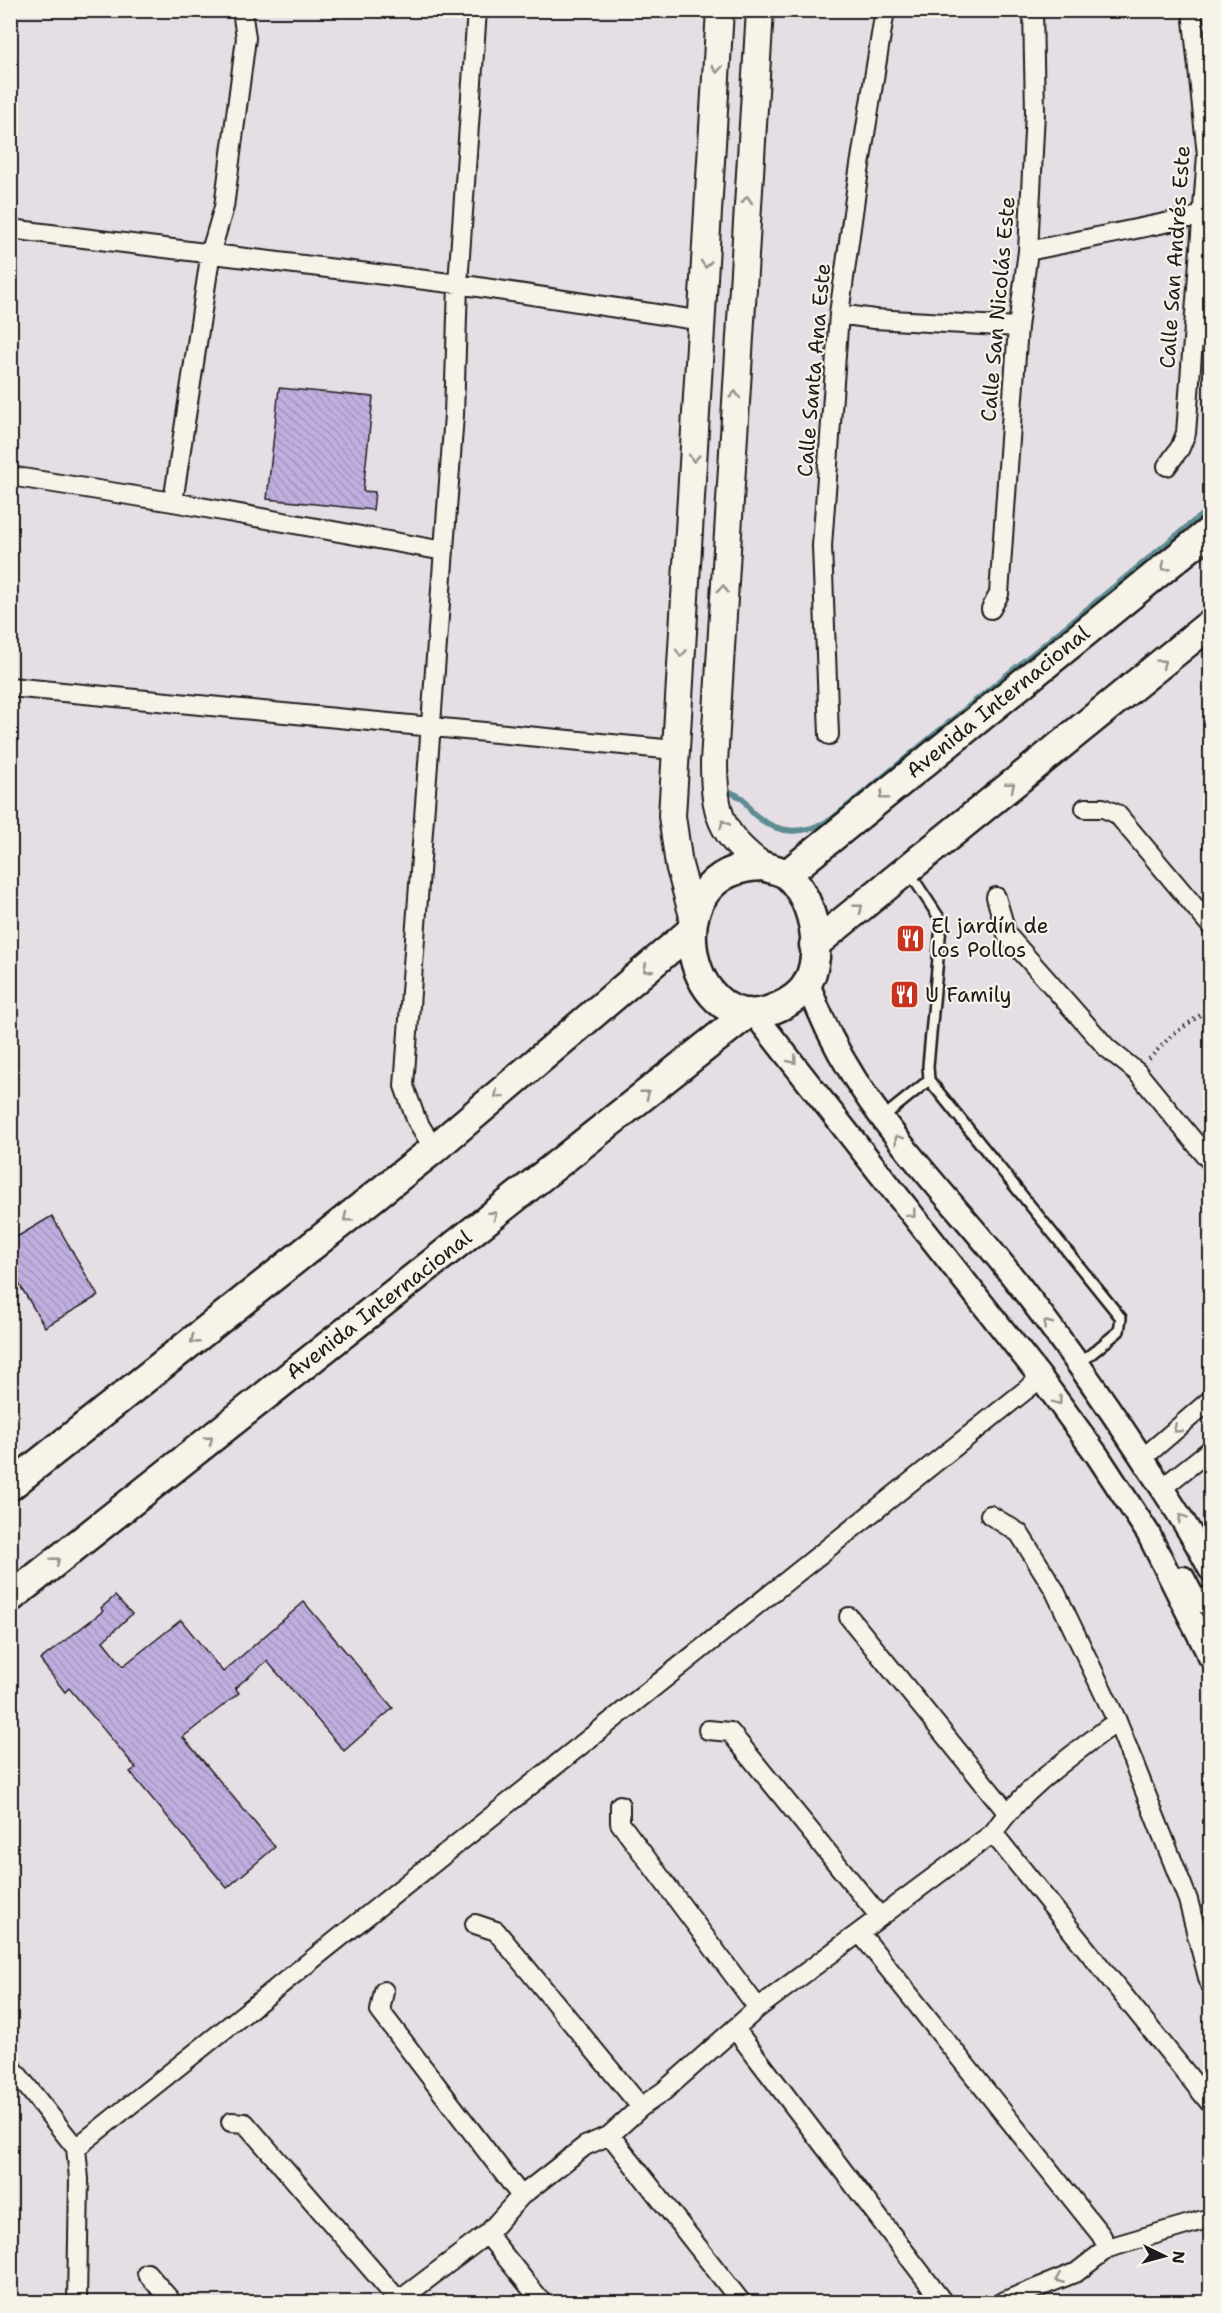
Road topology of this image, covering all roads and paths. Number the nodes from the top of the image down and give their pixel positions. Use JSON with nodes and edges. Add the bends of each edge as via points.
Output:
{"nodes":[{"id":1,"x":242,"y":10,"type":"edge"},
{"id":2,"x":477,"y":10,"type":"edge"},
{"id":3,"x":720,"y":10,"type":"edge"},
{"id":4,"x":730,"y":10,"type":"edge"},
{"id":5,"x":885,"y":10,"type":"edge"},
{"id":6,"x":1033,"y":10,"type":"edge"},
{"id":7,"x":1192,"y":10,"type":"edge"},
{"id":8,"x":760,"y":12,"type":"edge"},
{"id":9,"x":1209,"y":155,"type":"edge"},
{"id":10,"x":1204,"y":215,"type":"junction"},
{"id":11,"x":10,"y":229,"type":"edge"},
{"id":12,"x":1028,"y":251,"type":"junction"},
{"id":13,"x":211,"y":252,"type":"junction"},
{"id":14,"x":458,"y":284,"type":"junction"},
{"id":15,"x":839,"y":314,"type":"junction"},
{"id":16,"x":703,"y":321,"type":"junction"},
{"id":17,"x":1017,"y":327,"type":"junction"},
{"id":18,"x":1167,"y":466,"type":"dead end"},
{"id":19,"x":10,"y":476,"type":"edge"},
{"id":20,"x":173,"y":502,"type":"junction"},
{"id":21,"x":1210,"y":531,"type":"edge"},
{"id":22,"x":444,"y":551,"type":"junction"},
{"id":23,"x":991,"y":609,"type":"dead end"},
{"id":24,"x":1210,"y":624,"type":"edge"},
{"id":25,"x":10,"y":687,"type":"edge"},
{"id":26,"x":430,"y":727,"type":"junction"},
{"id":27,"x":829,"y":735,"type":"dead end"},
{"id":28,"x":675,"y":750,"type":"junction"},
{"id":29,"x":1085,"y":808,"type":"dead end"},
{"id":30,"x":775,"y":870,"type":"junction"},
{"id":31,"x":908,"y":870,"type":"junction"},
{"id":32,"x":996,"y":897,"type":"dead end"},
{"id":33,"x":692,"y":924,"type":"junction"},
{"id":34,"x":1210,"y":926,"type":"edge"},
{"id":35,"x":814,"y":945,"type":"junction"},
{"id":36,"x":808,"y":983,"type":"junction"},
{"id":37,"x":1210,"y":1008,"type":"edge"},
{"id":38,"x":752,"y":1014,"type":"junction"},
{"id":39,"x":1137,"y":1072,"type":"junction"},
{"id":40,"x":929,"y":1080,"type":"junction"},
{"id":41,"x":882,"y":1118,"type":"junction"},
{"id":42,"x":434,"y":1149,"type":"junction"},
{"id":43,"x":1210,"y":1161,"type":"edge"},
{"id":44,"x":923,"y":1171,"type":"junction"},
{"id":45,"x":896,"y":1193,"type":"junction"},
{"id":46,"x":1078,"y":1365,"type":"junction"},
{"id":47,"x":1041,"y":1378,"type":"junction"},
{"id":48,"x":1210,"y":1400,"type":"edge"},
{"id":49,"x":1210,"y":1450,"type":"edge"},
{"id":50,"x":1143,"y":1458,"type":"junction"},
{"id":51,"x":10,"y":1486,"type":"edge"},
{"id":52,"x":1162,"y":1488,"type":"junction"},
{"id":53,"x":990,"y":1515,"type":"dead end"},
{"id":54,"x":1160,"y":1557,"type":"junction"},
{"id":55,"x":1210,"y":1569,"type":"edge"},
{"id":56,"x":10,"y":1598,"type":"edge"},
{"id":57,"x":1210,"y":1598,"type":"edge"},
{"id":58,"x":849,"y":1617,"type":"dead end"},
{"id":59,"x":1210,"y":1657,"type":"edge"},
{"id":60,"x":1117,"y":1721,"type":"junction"},
{"id":61,"x":708,"y":1730,"type":"dead end"},
{"id":62,"x":620,"y":1805,"type":"dead end"},
{"id":63,"x":1007,"y":1812,"type":"junction"},
{"id":64,"x":993,"y":1833,"type":"junction"},
{"id":65,"x":880,"y":1917,"type":"junction"},
{"id":66,"x":475,"y":1924,"type":"dead end"},
{"id":67,"x":860,"y":1933,"type":"junction"},
{"id":68,"x":1210,"y":1985,"type":"edge"},
{"id":69,"x":384,"y":1991,"type":"dead end"},
{"id":70,"x":758,"y":2008,"type":"junction"},
{"id":71,"x":735,"y":2029,"type":"junction"},
{"id":72,"x":10,"y":2065,"type":"edge"},
{"id":73,"x":1210,"y":2103,"type":"edge"},
{"id":74,"x":641,"y":2107,"type":"junction"},
{"id":75,"x":231,"y":2122,"type":"dead end"},
{"id":76,"x":610,"y":2135,"type":"junction"},
{"id":77,"x":76,"y":2148,"type":"junction"},
{"id":78,"x":521,"y":2196,"type":"junction"},
{"id":79,"x":1210,"y":2218,"type":"edge"},
{"id":80,"x":487,"y":2234,"type":"junction"},
{"id":81,"x":1108,"y":2248,"type":"junction"},
{"id":82,"x":147,"y":2273,"type":"dead end"},
{"id":83,"x":77,"y":2302,"type":"edge"},
{"id":84,"x":172,"y":2302,"type":"edge"},
{"id":85,"x":398,"y":2302,"type":"edge"},
{"id":86,"x":542,"y":2302,"type":"edge"},
{"id":87,"x":741,"y":2302,"type":"edge"},
{"id":88,"x":943,"y":2302,"type":"edge"},
{"id":89,"x":1002,"y":2302,"type":"edge"}],
"edges":[{"from":1,"to":13,"type":"street","via":[[246,38],[224,207]]},
{"from":2,"to":14,"type":"street"},
{"from":3,"to":16,"type":"main road","one_way":true},
{"from":4,"to":8,"type":"main road"},
{"from":5,"to":15,"type":"street","name":"Calle Santa Ana Este"},
{"from":6,"to":12,"type":"street","name":"Calle San Nicolás Este","via":[[1035,112]]},
{"from":7,"to":9,"type":"street","name":"Calle San Andrés Este"},
{"from":30,"to":8,"type":"main road","one_way":true,"via":[[732,841],[714,799],[715,705]]},
{"from":9,"to":10,"type":"street","name":"Calle San Andrés Este"},
{"from":10,"to":12,"type":"street"},
{"from":10,"to":18,"type":"street","name":"Calle San Andrés Este","via":[[1186,434]]},
{"from":11,"to":13,"type":"street"},
{"from":12,"to":17,"type":"street","name":"Calle San Nicolás Este"},
{"from":13,"to":14,"type":"street"},
{"from":13,"to":20,"type":"street"},
{"from":14,"to":16,"type":"street"},
{"from":14,"to":22,"type":"street"},
{"from":15,"to":17,"type":"street"},
{"from":15,"to":27,"type":"street","name":"Calle Santa Ana Este","via":[[822,546]]},
{"from":16,"to":28,"type":"main road","one_way":true},
{"from":17,"to":23,"type":"street","name":"Calle San Nicolás Este","via":[[999,594]]},
{"from":19,"to":20,"type":"street"},
{"from":20,"to":22,"type":"street"},
{"from":21,"to":30,"type":"main road","name":"Avenida Internacional","one_way":true},
{"from":22,"to":26,"type":"street"},
{"from":31,"to":24,"type":"main road","one_way":true},
{"from":25,"to":26,"type":"street"},
{"from":26,"to":28,"type":"street"},
{"from":26,"to":42,"type":"street","via":[[404,1086],[416,1119]]},
{"from":28,"to":33,"type":"main road","via":[[672,816],[678,865]]},
{"from":29,"to":34,"type":"street","via":[[1102,808],[1117,814]]},
{"from":30,"to":33,"type":"main road","via":[[741,867],[725,874],[707,888]]},
{"from":30,"to":35,"type":"main road","via":[[802,891],[811,910]]},
{"from":35,"to":31,"type":"main road","one_way":true},
{"from":31,"to":40,"type":"lane","via":[[941,926]]},
{"from":32,"to":39,"type":"street","via":[[1007,935],[1107,1047]]},
{"from":33,"to":38,"type":"main road","via":[[695,964],[704,982],[718,999]]},
{"from":33,"to":42,"type":"main road","one_way":true},
{"from":35,"to":36,"type":"main road"},
{"from":36,"to":38,"type":"main road","via":[[782,1007]]},
{"from":36,"to":41,"type":"street","via":[[819,1015],[860,1090]]},
{"from":37,"to":39,"type":"path","via":[[1171,1036]]},
{"from":38,"to":45,"type":"street","one_way":true},
{"from":56,"to":38,"type":"main road","name":"Avenida Internacional","one_way":true},
{"from":39,"to":43,"type":"street"},
{"from":40,"to":41,"type":"lane"},
{"from":40,"to":46,"type":"lane","via":[[1121,1318],[1119,1331]]},
{"from":44,"to":41,"type":"street","one_way":true},
{"from":42,"to":51,"type":"main road","one_way":true},
{"from":44,"to":45,"type":"street"},
{"from":46,"to":44,"type":"street","one_way":true,"via":[[993,1252]]},
{"from":45,"to":47,"type":"street","one_way":true},
{"from":46,"to":50,"type":"street"},
{"from":47,"to":54,"type":"street","one_way":true,"via":[[1097,1455]]},
{"from":47,"to":77,"type":"street"},
{"from":48,"to":50,"type":"street","one_way":true},
{"from":49,"to":52,"type":"street"},
{"from":50,"to":52,"type":"street"},
{"from":55,"to":52,"type":"street","one_way":true},
{"from":53,"to":60,"type":"street","via":[[1019,1533],[1054,1589]]},
{"from":54,"to":57,"type":"street","via":[[1181,1573],[1194,1599]]},
{"from":54,"to":59,"type":"street"},
{"from":58,"to":63,"type":"street"},
{"from":60,"to":63,"type":"street"},
{"from":60,"to":68,"type":"street","via":[[1188,1900]]},
{"from":61,"to":65,"type":"street","via":[[730,1732]]},
{"from":62,"to":70,"type":"street","via":[[620,1823]]},
{"from":63,"to":64,"type":"street"},
{"from":64,"to":65,"type":"street"},
{"from":64,"to":73,"type":"street"},
{"from":65,"to":67,"type":"street"},
{"from":66,"to":74,"type":"street","via":[[496,1931]]},
{"from":67,"to":70,"type":"street"},
{"from":67,"to":81,"type":"street"},
{"from":69,"to":78,"type":"street","via":[[381,2011]]},
{"from":70,"to":71,"type":"street"},
{"from":71,"to":74,"type":"street"},
{"from":71,"to":88,"type":"street"},
{"from":72,"to":77,"type":"street"},
{"from":74,"to":76,"type":"street"},
{"from":75,"to":85,"type":"street","via":[[245,2123]]},
{"from":76,"to":78,"type":"street","via":[[585,2146]]},
{"from":76,"to":87,"type":"street"},
{"from":77,"to":83,"type":"street"},
{"from":78,"to":80,"type":"street"},
{"from":79,"to":81,"type":"street"},
{"from":80,"to":85,"type":"street"},
{"from":80,"to":86,"type":"street"},
{"from":81,"to":89,"type":"street","one_way":true,"via":[[1077,2272]]},
{"from":82,"to":84,"type":"street"}]}
